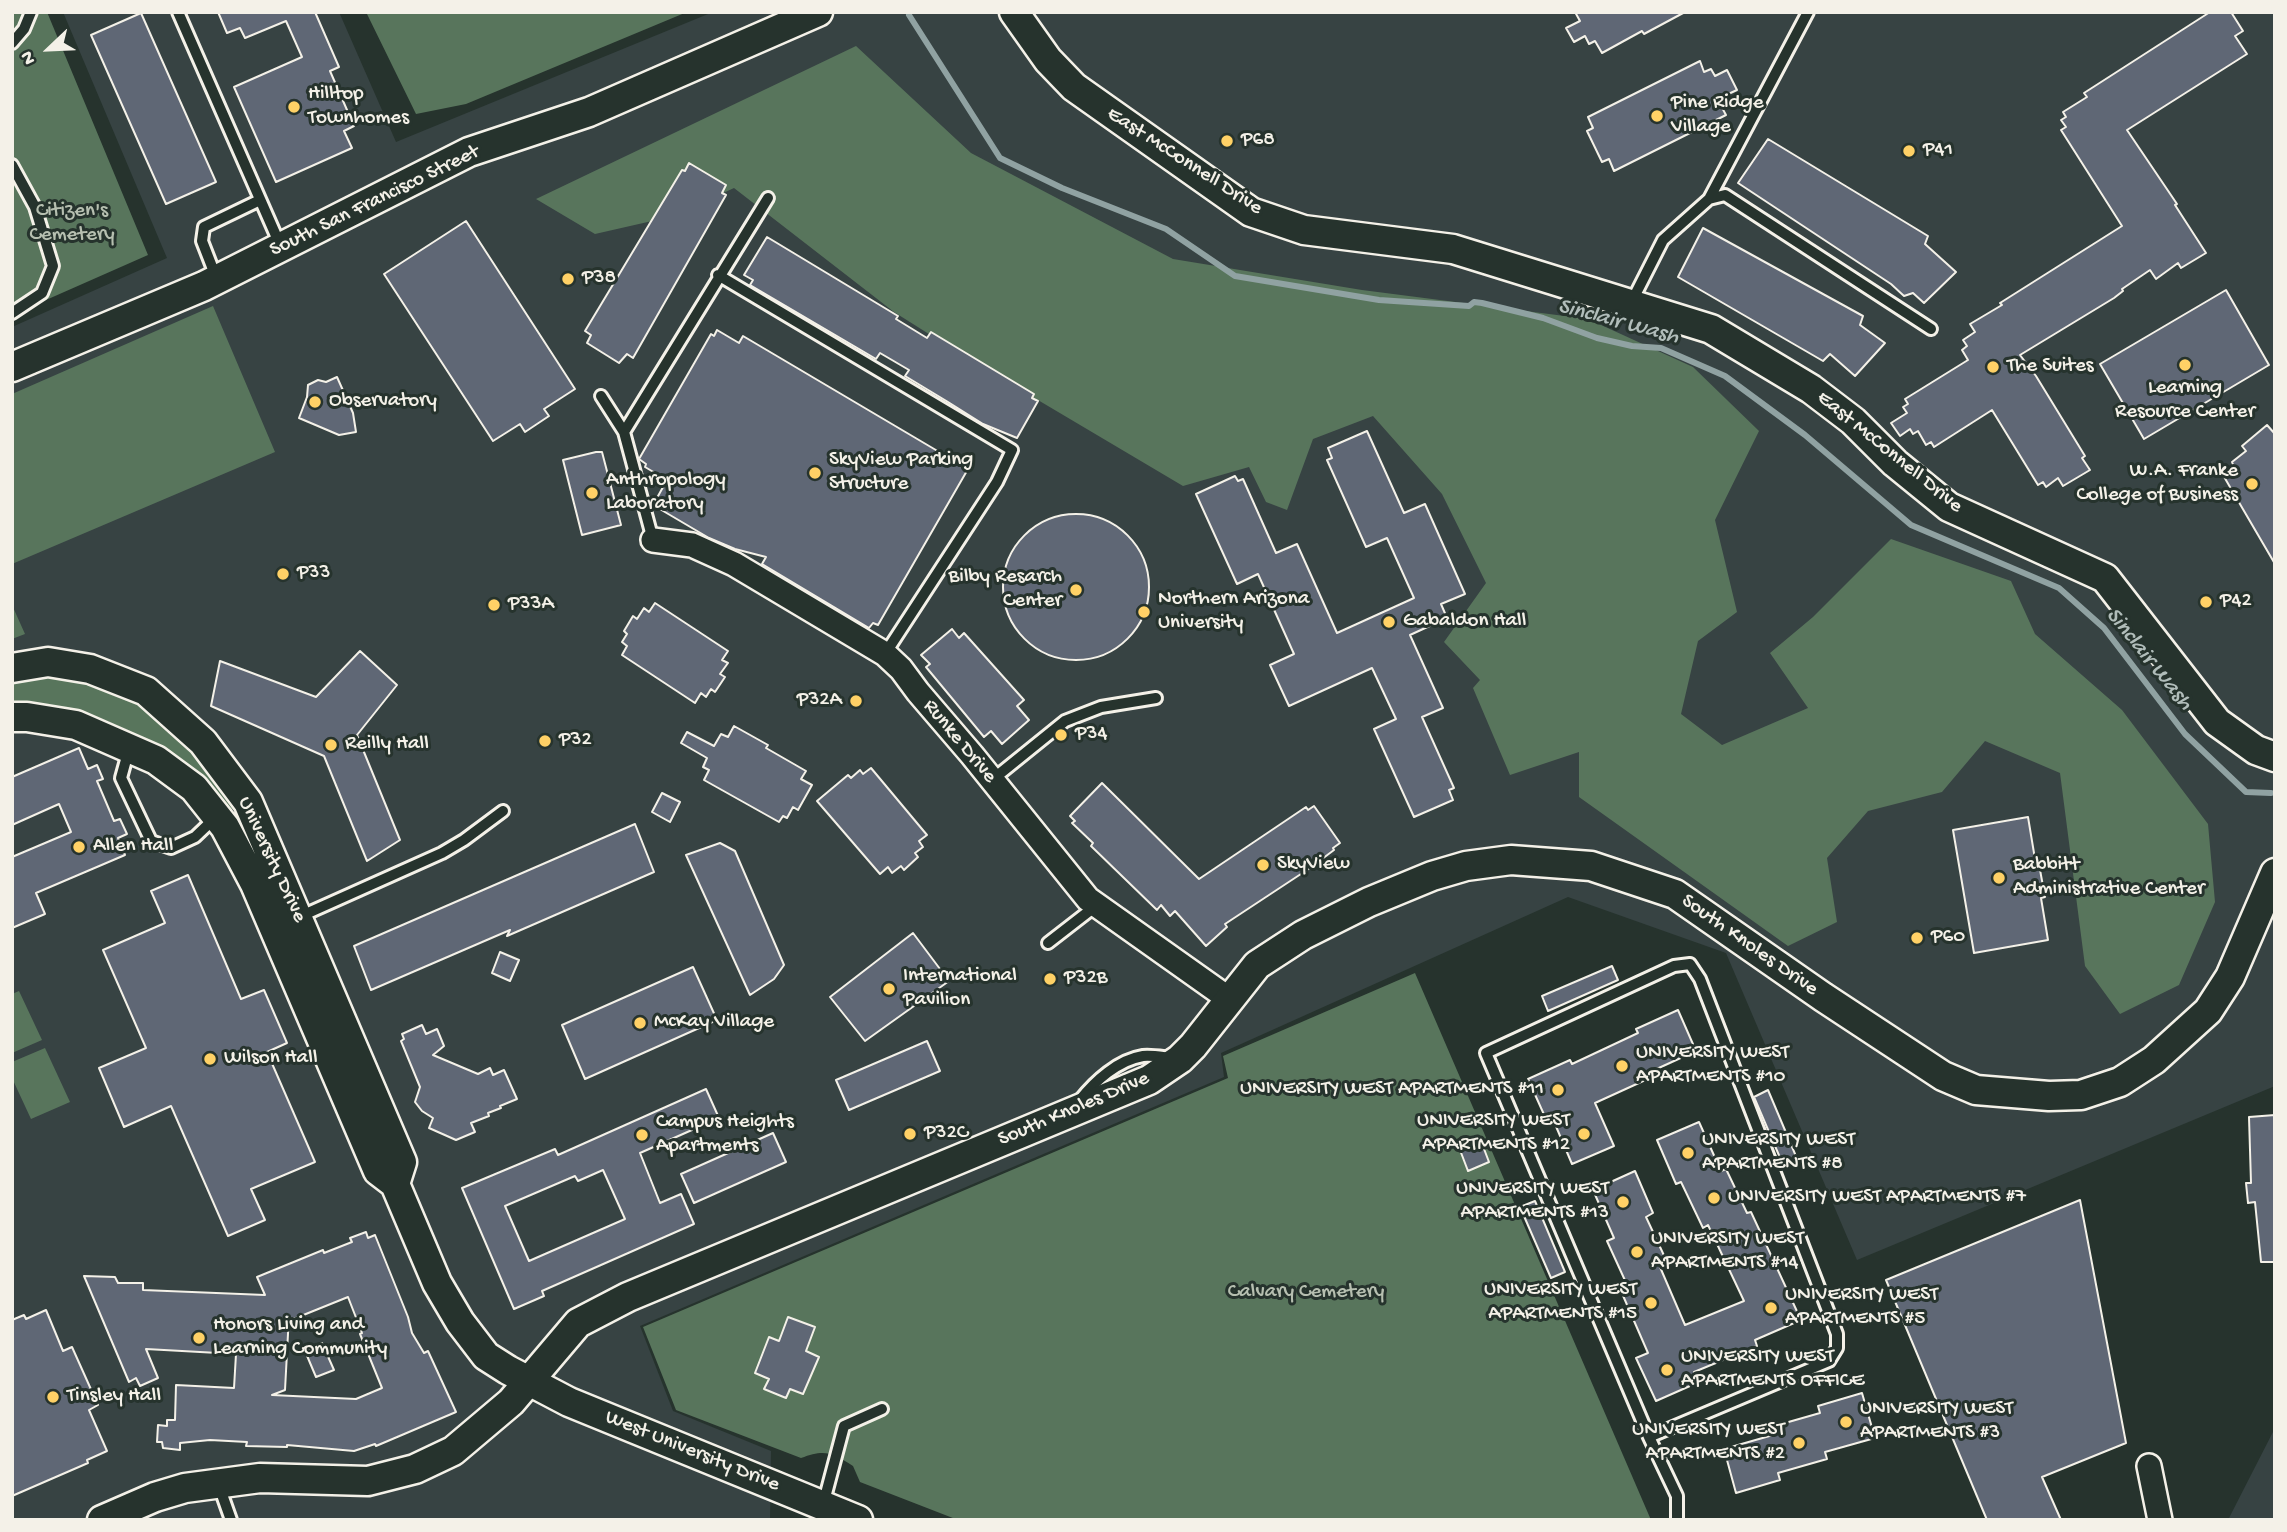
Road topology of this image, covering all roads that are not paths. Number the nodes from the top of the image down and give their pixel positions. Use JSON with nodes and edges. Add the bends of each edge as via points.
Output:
{"nodes":[{"id":1,"x":31,"y":12,"type":"edge"},
{"id":2,"x":178,"y":12,"type":"edge"},
{"id":3,"x":818,"y":12,"type":"edge"},
{"id":4,"x":1014,"y":12,"type":"edge"},
{"id":5,"x":1808,"y":12,"type":"edge"},
{"id":6,"x":12,"y":43,"type":"edge"},
{"id":7,"x":12,"y":165,"type":"edge"},
{"id":8,"x":768,"y":198,"type":"dead end"},
{"id":9,"x":1709,"y":199,"type":"junction"},
{"id":10,"x":260,"y":200,"type":"junction"},
{"id":11,"x":281,"y":248,"type":"junction"},
{"id":12,"x":719,"y":275,"type":"junction"},
{"id":13,"x":217,"y":280,"type":"junction"},
{"id":14,"x":1631,"y":303,"type":"junction"},
{"id":15,"x":12,"y":313,"type":"edge"},
{"id":16,"x":1931,"y":330,"type":"dead end"},
{"id":17,"x":12,"y":367,"type":"edge"},
{"id":18,"x":601,"y":396,"type":"dead end"},
{"id":19,"x":624,"y":432,"type":"junction"},
{"id":20,"x":653,"y":540,"type":"joint"},
{"id":21,"x":885,"y":654,"type":"junction"},
{"id":22,"x":12,"y":668,"type":"edge"},
{"id":23,"x":1156,"y":698,"type":"dead end"},
{"id":24,"x":12,"y":717,"type":"edge"},
{"id":25,"x":130,"y":747,"type":"junction"},
{"id":26,"x":2275,"y":757,"type":"edge"},
{"id":27,"x":992,"y":780,"type":"junction"},
{"id":28,"x":503,"y":811,"type":"dead end"},
{"id":29,"x":216,"y":817,"type":"junction"},
{"id":30,"x":2275,"y":873,"type":"edge"},
{"id":31,"x":1097,"y":905,"type":"junction"},
{"id":32,"x":285,"y":923,"type":"junction"},
{"id":33,"x":1048,"y":943,"type":"dead end"},
{"id":34,"x":1229,"y":999,"type":"junction"},
{"id":35,"x":529,"y":1381,"type":"junction"},
{"id":36,"x":882,"y":1409,"type":"dead end"},
{"id":37,"x":1649,"y":1437,"type":"junction"},
{"id":38,"x":2149,"y":1466,"type":"dead end"},
{"id":39,"x":219,"y":1483,"type":"junction"},
{"id":40,"x":823,"y":1505,"type":"junction"},
{"id":41,"x":102,"y":1520,"type":"edge"},
{"id":42,"x":231,"y":1520,"type":"edge"},
{"id":43,"x":858,"y":1520,"type":"edge"},
{"id":44,"x":1678,"y":1520,"type":"edge"},
{"id":45,"x":2160,"y":1520,"type":"edge"}],
"edges":[{"from":1,"to":6,"type":"lane"},
{"from":2,"to":10,"type":"lane"},
{"from":3,"to":11,"type":"street","name":"South San Francisco Street","via":[[589,112],[469,152]]},
{"from":4,"to":14,"type":"street","name":"East McConnell Drive","via":[[1048,60],[1074,86],[1251,212],[1304,230],[1453,249]]},
{"from":5,"to":9,"type":"lane"},
{"from":7,"to":15,"type":"lane","via":[[35,207],[53,266],[42,293]]},
{"from":8,"to":12,"type":"lane"},
{"from":9,"to":14,"type":"lane","via":[[1663,240]]},
{"from":9,"to":16,"type":"lane","via":[[1724,195]]},
{"from":10,"to":11,"type":"lane"},
{"from":10,"to":13,"type":"lane","via":[[204,227],[202,241]]},
{"from":11,"to":13,"type":"street","name":"South San Francisco Street"},
{"from":12,"to":19,"type":"lane"},
{"from":12,"to":21,"type":"lane","via":[[1012,450],[997,482]]},
{"from":13,"to":17,"type":"street","name":"South San Francisco Street"},
{"from":14,"to":26,"type":"street","name":"East McConnell Drive","via":[[1711,329],[1828,402],[1949,507],[2105,578],[2217,722],[2256,750]]},
{"from":18,"to":19,"type":"lane"},
{"from":19,"to":20,"type":"lane"},
{"from":20,"to":21,"type":"street","name":"Runke Drive","via":[[692,545],[734,564]]},
{"from":21,"to":27,"type":"street","name":"Runke Drive"},
{"from":22,"to":32,"type":"street","name":"University Drive","via":[[48,662],[90,668],[146,691],[203,742],[248,802]]},
{"from":23,"to":27,"type":"lane","via":[[1101,707],[1065,721]]},
{"from":24,"to":25,"type":"street","name":"University Drive","via":[[76,725]]},
{"from":25,"to":29,"type":"street","name":"University Drive","via":[[194,788]]},
{"from":25,"to":29,"type":"lane","via":[[121,778],[151,841],[171,848],[195,836]]},
{"from":27,"to":31,"type":"street","name":"Runke Drive"},
{"from":28,"to":32,"type":"lane","via":[[442,853]]},
{"from":29,"to":32,"type":"street","name":"University Drive","via":[[255,884]]},
{"from":30,"to":34,"type":"street","name":"South Knoles Drive","via":[[2230,977],[2208,1011],[2154,1060],[2120,1082],[2081,1095],[1976,1090],[1943,1076],[1675,894],[1591,866],[1511,860],[1432,876],[1303,935],[1257,965]]},
{"from":31,"to":33,"type":"lane"},
{"from":31,"to":34,"type":"street","name":"Runke Drive"},
{"from":32,"to":35,"type":"street","name":"University Drive","via":[[378,1171],[395,1184],[437,1283],[486,1356]]},
{"from":34,"to":35,"type":"street","name":"South Knoles Drive","via":[[1180,1059],[1149,1080],[628,1297],[579,1323]]},
{"from":35,"to":39,"type":"street","name":"South Knoles Drive","via":[[453,1451],[415,1469],[368,1481],[260,1478]]},
{"from":35,"to":40,"type":"street","name":"West University Drive","via":[[569,1402]]},
{"from":36,"to":40,"type":"lane","via":[[844,1426]]},
{"from":37,"to":37,"type":"lane","via":[[1486,1053],[1674,966],[1690,964],[1700,979],[1837,1334],[1836,1348],[1829,1361]]},
{"from":37,"to":44,"type":"lane","via":[[1677,1496]]},
{"from":38,"to":45,"type":"street"},
{"from":39,"to":41,"type":"street","name":"South Knoles Drive","via":[[155,1497]]},
{"from":39,"to":42,"type":"lane"},
{"from":40,"to":43,"type":"street","name":"West University Drive"}]}
